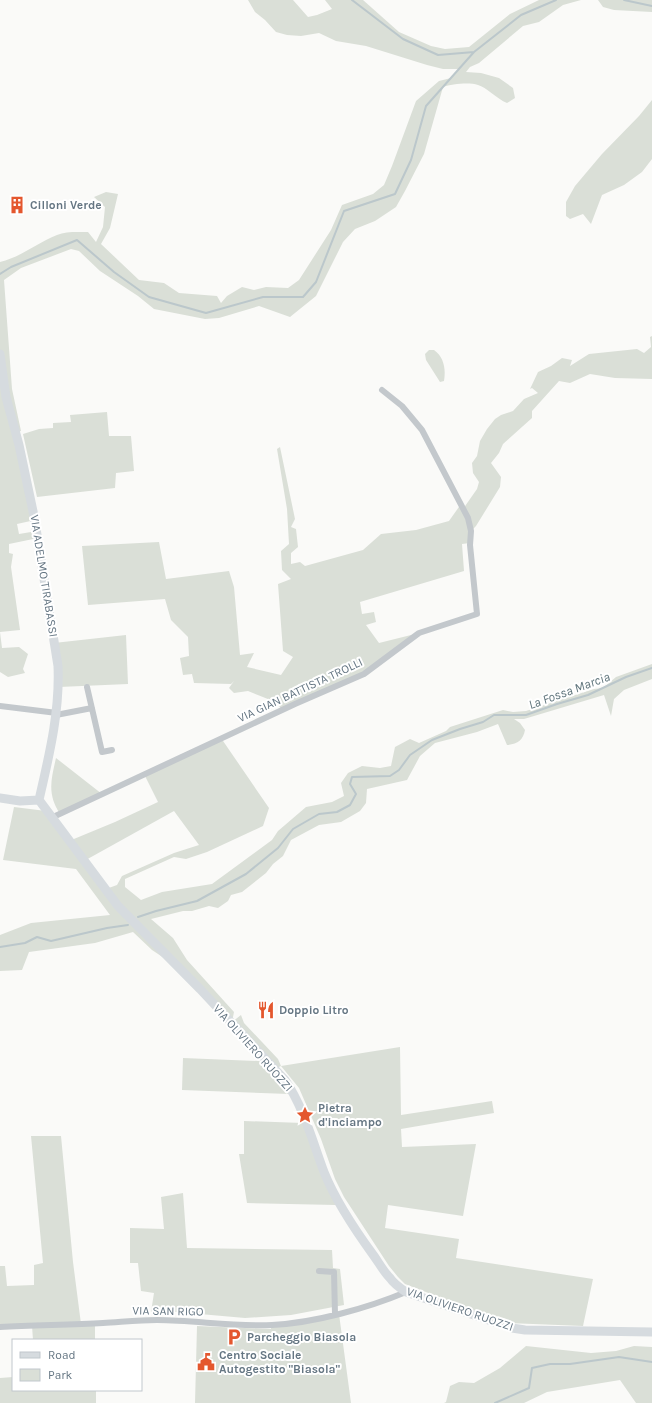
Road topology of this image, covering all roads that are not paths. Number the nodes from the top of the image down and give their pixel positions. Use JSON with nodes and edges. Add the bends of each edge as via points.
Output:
{"nodes":[{"id":1,"x":0,"y":354,"type":"edge"},
{"id":2,"x":382,"y":390,"type":"dead end"},
{"id":3,"x":87,"y":687,"type":"dead end"},
{"id":4,"x":0,"y":706,"type":"edge"},
{"id":5,"x":92,"y":708,"type":"junction"},
{"id":6,"x":57,"y":714,"type":"junction"},
{"id":7,"x":112,"y":750,"type":"dead end"},
{"id":8,"x":0,"y":798,"type":"edge"},
{"id":9,"x":39,"y":800,"type":"junction"},
{"id":10,"x":51,"y":818,"type":"junction"},
{"id":11,"x":319,"y":1271,"type":"dead end"},
{"id":12,"x":406,"y":1292,"type":"junction"},
{"id":13,"x":335,"y":1314,"type":"junction"},
{"id":14,"x":0,"y":1327,"type":"edge"},
{"id":15,"x":652,"y":1332,"type":"edge"}],
"edges":[{"from":1,"to":6,"type":"street","name":"VIA ADELMO TIRABASSI","via":[[6,397],[29,488],[58,666]]},
{"from":2,"to":10,"type":"street","name":"VIA GIAN BATTISTA TROLLI","via":[[402,406],[422,430],[468,518],[477,614],[419,633],[364,674]]},
{"from":3,"to":5,"type":"street"},
{"from":4,"to":6,"type":"street"},
{"from":5,"to":6,"type":"street"},
{"from":5,"to":7,"type":"street","via":[[102,752]]},
{"from":6,"to":9,"type":"street","name":"VIA ADELMO TIRABASSI"},
{"from":8,"to":9,"type":"street"},
{"from":9,"to":10,"type":"street","name":"VIA OLIVIERO RUOZZI"},
{"from":10,"to":12,"type":"street","name":"VIA OLIVIERO RUOZZI","via":[[118,906],[285,1080],[295,1094],[325,1173],[343,1210],[390,1278]]},
{"from":11,"to":13,"type":"street","via":[[334,1272]]},
{"from":12,"to":13,"type":"street","name":"VIA SAN RIGO"},
{"from":12,"to":15,"type":"street","name":"VIA OLIVIERO RUOZZI","via":[[512,1328]]},
{"from":13,"to":14,"type":"street","name":"VIA SAN RIGO","via":[[273,1325],[142,1320]]}]}
